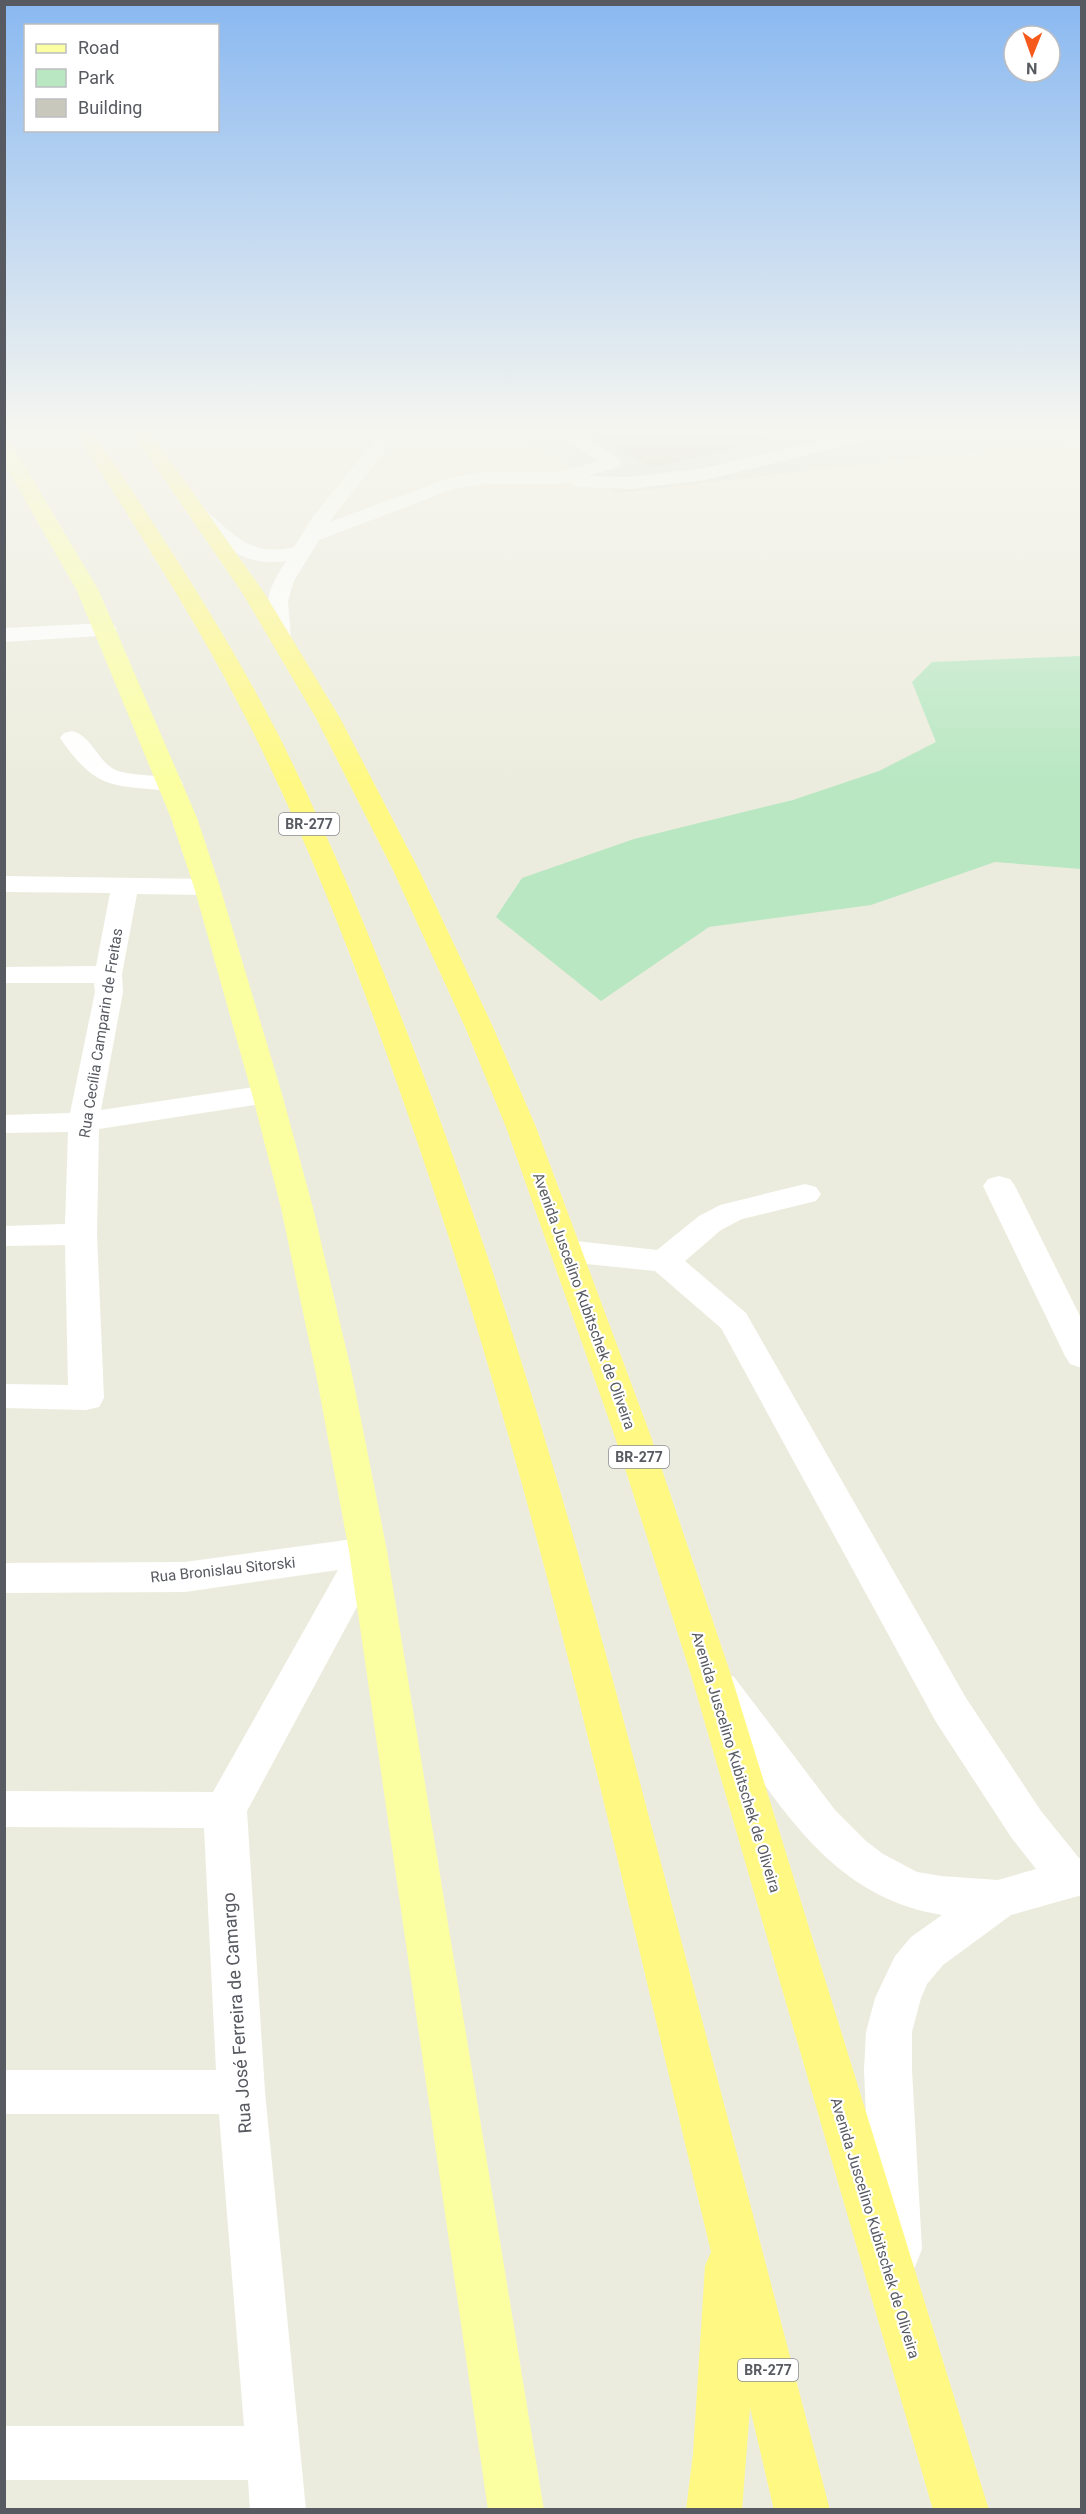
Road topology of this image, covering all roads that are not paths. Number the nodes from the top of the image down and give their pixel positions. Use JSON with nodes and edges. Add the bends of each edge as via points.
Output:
{"nodes":[{"id":1,"x":65,"y":549,"type":"edge"},
{"id":2,"x":161,"y":549,"type":"edge"},
{"id":3,"x":222,"y":549,"type":"edge"},
{"id":4,"x":241,"y":549,"type":"edge"},
{"id":5,"x":292,"y":549,"type":"edge"},
{"id":6,"x":303,"y":549,"type":"edge"},
{"id":7,"x":106,"y":630,"type":"junction"},
{"id":8,"x":4,"y":635,"type":"edge"},
{"id":9,"x":280,"y":638,"type":"junction"},
{"id":10,"x":72,"y":738,"type":"dead end"},
{"id":11,"x":171,"y":784,"type":"junction"},
{"id":12,"x":4,"y":884,"type":"edge"},
{"id":13,"x":125,"y":885,"type":"junction"},
{"id":14,"x":207,"y":887,"type":"junction"},
{"id":15,"x":108,"y":974,"type":"junction"},
{"id":16,"x":4,"y":975,"type":"edge"},
{"id":17,"x":267,"y":1094,"type":"junction"},
{"id":18,"x":84,"y":1122,"type":"junction"},
{"id":19,"x":4,"y":1124,"type":"edge"},
{"id":20,"x":999,"y":1186,"type":"dead end"},
{"id":21,"x":805,"y":1194,"type":"dead end"},
{"id":22,"x":81,"y":1234,"type":"junction"},
{"id":23,"x":4,"y":1236,"type":"edge"},
{"id":24,"x":567,"y":1251,"type":"junction"},
{"id":25,"x":664,"y":1262,"type":"junction"},
{"id":26,"x":1082,"y":1356,"type":"edge"},
{"id":27,"x":4,"y":1396,"type":"edge"},
{"id":28,"x":368,"y":1551,"type":"junction"},
{"id":29,"x":4,"y":1578,"type":"edge"},
{"id":30,"x":711,"y":1675,"type":"junction"},
{"id":31,"x":4,"y":1809,"type":"edge"},
{"id":32,"x":225,"y":1810,"type":"junction"},
{"id":33,"x":1076,"y":1878,"type":"edge"},
{"id":34,"x":998,"y":1899,"type":"junction"},
{"id":35,"x":4,"y":2092,"type":"edge"},
{"id":36,"x":241,"y":2092,"type":"junction"},
{"id":37,"x":733,"y":2231,"type":"junction"},
{"id":38,"x":901,"y":2314,"type":"junction"},
{"id":39,"x":4,"y":2453,"type":"edge"},
{"id":40,"x":273,"y":2453,"type":"junction"},
{"id":41,"x":278,"y":2510,"type":"edge"},
{"id":42,"x":516,"y":2510,"type":"edge"},
{"id":43,"x":714,"y":2510,"type":"edge"},
{"id":44,"x":802,"y":2510,"type":"edge"},
{"id":45,"x":961,"y":2510,"type":"edge"}],
"edges":[{"from":1,"to":7,"type":"main road"},
{"from":2,"to":37,"type":"highway","number":"BR-277","via":[[264,730],[325,860],[416,1093],[470,1247],[525,1421],[566,1573]]},
{"from":3,"to":9,"type":"highway","name":"Avenida Juscelino Kubitschek de Oliveira","number":"BR-277"},
{"from":4,"to":5,"type":"street","via":[[270,558]]},
{"from":6,"to":9,"type":"street","via":[[279,591]]},
{"from":7,"to":8,"type":"street"},
{"from":7,"to":11,"type":"main road"},
{"from":9,"to":24,"type":"highway","name":"Avenida Juscelino Kubitschek de Oliveira","number":"BR-277","via":[[328,718],[406,870],[479,1027]]},
{"from":10,"to":11,"type":"street","via":[[100,771],[113,778]]},
{"from":11,"to":14,"type":"main road"},
{"from":12,"to":13,"type":"street"},
{"from":13,"to":14,"type":"street"},
{"from":13,"to":15,"type":"street","name":"Rua Cecília Camparin de Freitas"},
{"from":14,"to":17,"type":"main road"},
{"from":15,"to":16,"type":"street"},
{"from":15,"to":18,"type":"street","name":"Rua Cecília Camparin de Freitas","via":[[109,992]]},
{"from":17,"to":18,"type":"street"},
{"from":17,"to":28,"type":"main road","via":[[332,1363]]},
{"from":18,"to":19,"type":"street"},
{"from":18,"to":22,"type":"street","name":"Rua Cecília Camparin de Freitas"},
{"from":20,"to":26,"type":"street"},
{"from":21,"to":25,"type":"street","via":[[731,1212],[710,1223]]},
{"from":22,"to":23,"type":"street"},
{"from":22,"to":27,"type":"street","name":"Rua Cecília Camparin de Freitas","via":[[86,1398]]},
{"from":24,"to":25,"type":"street"},
{"from":24,"to":30,"type":"highway","name":"Avenida Juscelino Kubitschek de Oliveira","number":"BR-277"},
{"from":25,"to":33,"type":"street","via":[[734,1321],[951,1710],[1026,1824]]},
{"from":28,"to":29,"type":"street","name":"Rua Bronislau Sitorski","via":[[185,1577]]},
{"from":28,"to":32,"type":"street"},
{"from":28,"to":42,"type":"main road"},
{"from":30,"to":34,"type":"street","via":[[815,1820],[846,1853],[880,1876],[910,1889],[945,1896]]},
{"from":30,"to":38,"type":"highway","name":"Avenida Juscelino Kubitschek de Oliveira","number":"BR-277"},
{"from":31,"to":32,"type":"street"},
{"from":32,"to":36,"type":"street","name":"Rua José Ferreira de Camargo"},
{"from":33,"to":34,"type":"street"},
{"from":34,"to":38,"type":"street","via":[[927,1951],[911,1970],[898,1998],[890,2032],[888,2070]]},
{"from":35,"to":36,"type":"street"},
{"from":36,"to":40,"type":"street","name":"Rua José Ferreira de Camargo"},
{"from":37,"to":43,"type":"highway"},
{"from":37,"to":44,"type":"highway","number":"BR-277"},
{"from":38,"to":45,"type":"highway","name":"Avenida Juscelino Kubitschek de Oliveira","number":"BR-277"},
{"from":39,"to":40,"type":"street"},
{"from":40,"to":41,"type":"street","name":"Rua José Ferreira de Camargo"}]}
